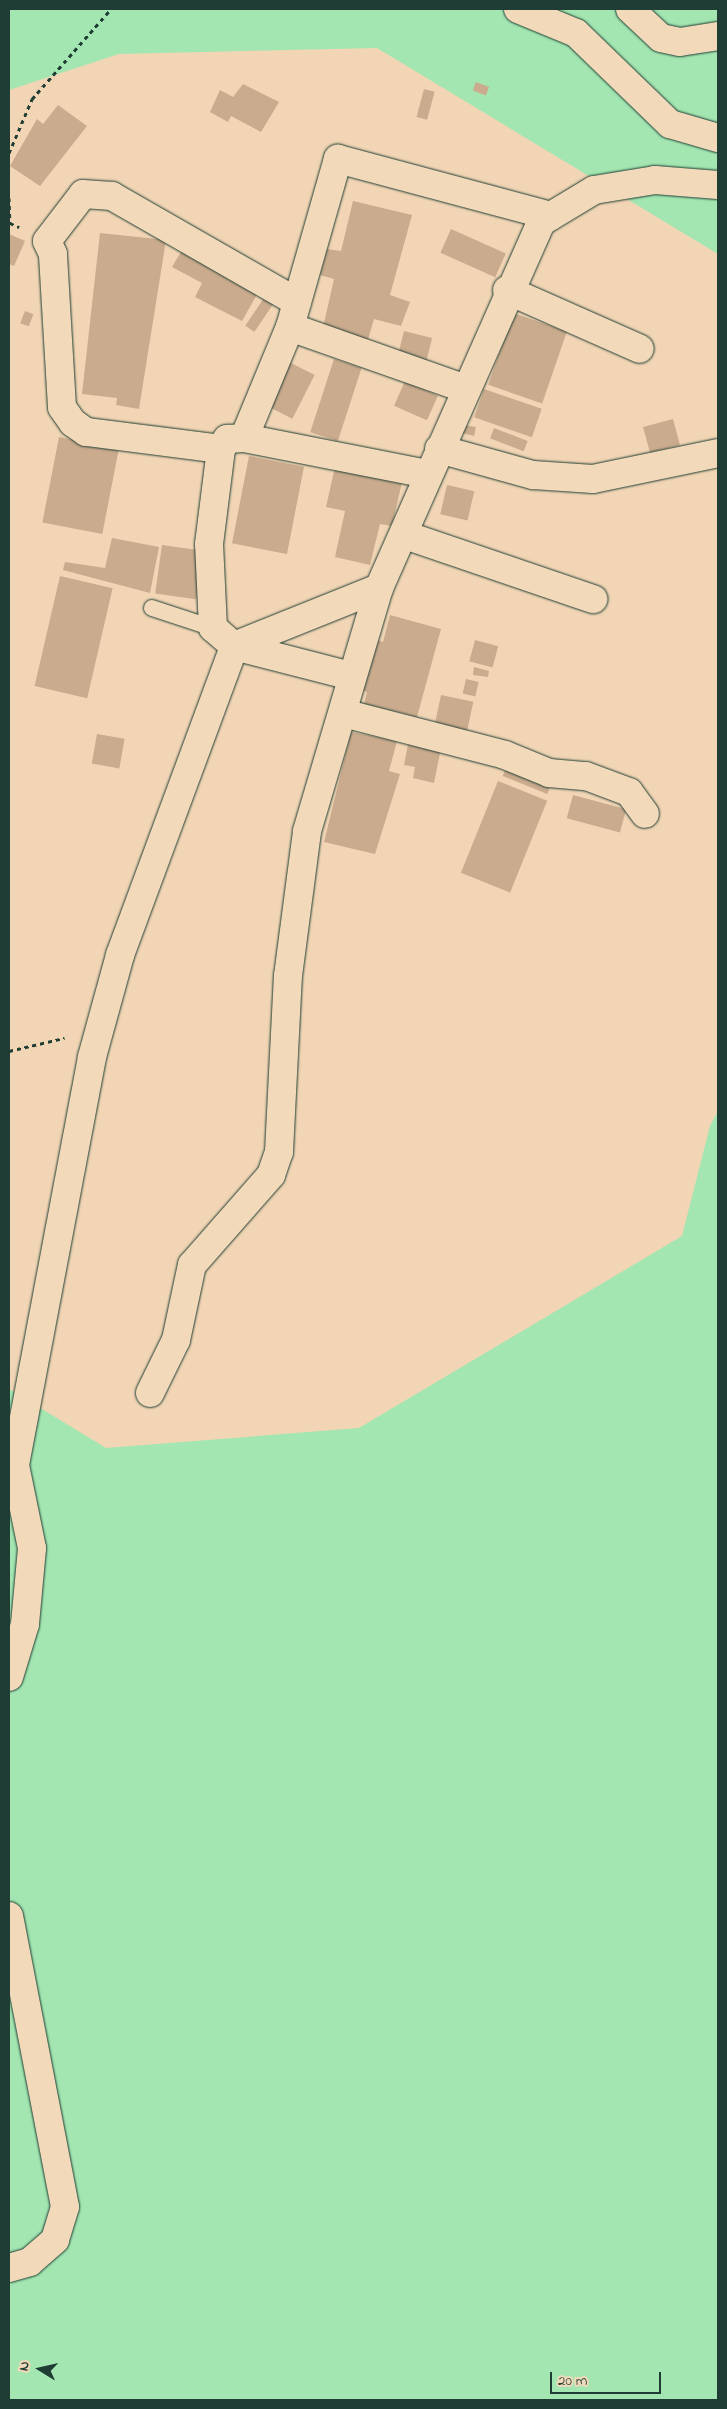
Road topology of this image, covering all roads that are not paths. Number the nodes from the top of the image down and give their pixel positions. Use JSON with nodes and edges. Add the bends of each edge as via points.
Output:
{"nodes":[{"id":1,"x":518,"y":9,"type":"edge"},
{"id":2,"x":630,"y":9,"type":"edge"},
{"id":3,"x":718,"y":36,"type":"edge"},
{"id":4,"x":718,"y":138,"type":"edge"},
{"id":5,"x":718,"y":185,"type":"edge"},
{"id":6,"x":551,"y":216,"type":"junction"},
{"id":7,"x":507,"y":290,"type":"junction"},
{"id":8,"x":297,"y":302,"type":"junction"},
{"id":9,"x":290,"y":327,"type":"junction"},
{"id":10,"x":640,"y":349,"type":"dead end"},
{"id":11,"x":466,"y":389,"type":"junction"},
{"id":12,"x":232,"y":444,"type":"junction"},
{"id":13,"x":439,"y":449,"type":"junction"},
{"id":14,"x":718,"y":453,"type":"edge"},
{"id":15,"x":428,"y":474,"type":"junction"},
{"id":16,"x":405,"y":535,"type":"junction"},
{"id":17,"x":379,"y":588,"type":"junction"},
{"id":18,"x":592,"y":599,"type":"dead end"},
{"id":19,"x":152,"y":608,"type":"dead end"},
{"id":20,"x":213,"y":628,"type":"junction"},
{"id":21,"x":234,"y":646,"type":"junction"},
{"id":22,"x":351,"y":676,"type":"junction"},
{"id":23,"x":343,"y":713,"type":"junction"},
{"id":24,"x":645,"y":814,"type":"dead end"},
{"id":25,"x":150,"y":1393,"type":"dead end"},
{"id":26,"x":9,"y":1677,"type":"edge"},
{"id":27,"x":9,"y":1916,"type":"edge"},
{"id":28,"x":9,"y":2268,"type":"edge"}],
"edges":[{"from":1,"to":4,"type":"street","via":[[576,33],[670,124]]},
{"from":2,"to":3,"type":"street","via":[[661,38],[680,42]]},
{"from":5,"to":6,"type":"street","via":[[655,180],[594,190]]},
{"from":6,"to":7,"type":"street","via":[[541,222]]},
{"from":6,"to":8,"type":"street","via":[[338,160]]},
{"from":7,"to":10,"type":"street"},
{"from":7,"to":11,"type":"street"},
{"from":8,"to":9,"type":"street"},
{"from":8,"to":12,"type":"street","via":[[112,196],[83,194],[46,241],[53,254],[62,407],[73,423],[86,432]]},
{"from":9,"to":11,"type":"street"},
{"from":9,"to":12,"type":"street"},
{"from":11,"to":13,"type":"street"},
{"from":12,"to":15,"type":"street"},
{"from":12,"to":20,"type":"street","via":[[209,544]]},
{"from":13,"to":14,"type":"street","via":[[533,475],[593,479]]},
{"from":13,"to":15,"type":"street"},
{"from":15,"to":16,"type":"street"},
{"from":16,"to":17,"type":"street"},
{"from":16,"to":18,"type":"street"},
{"from":17,"to":21,"type":"street"},
{"from":17,"to":22,"type":"street"},
{"from":19,"to":20,"type":"lane"},
{"from":20,"to":21,"type":"street"},
{"from":21,"to":22,"type":"street"},
{"from":21,"to":26,"type":"street","via":[[123,946],[99,1034],[14,1465],[32,1548],[25,1624]]},
{"from":22,"to":23,"type":"street"},
{"from":23,"to":24,"type":"street","via":[[505,755],[549,773],[586,776],[629,792]]},
{"from":23,"to":25,"type":"street","via":[[307,830],[288,976],[279,1152],[271,1175],[192,1264],[176,1340]]},
{"from":27,"to":28,"type":"street","via":[[65,2207],[55,2240],[30,2262]]}]}
